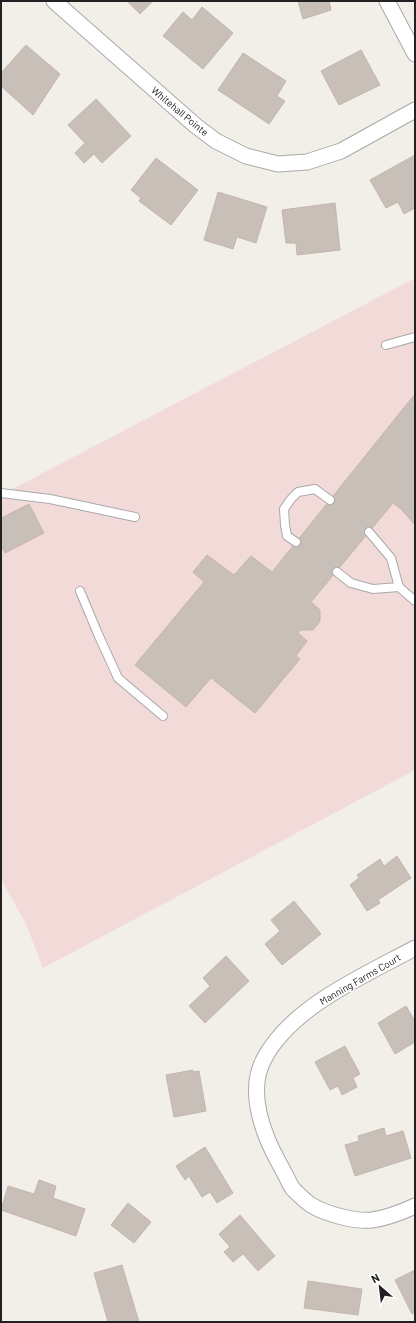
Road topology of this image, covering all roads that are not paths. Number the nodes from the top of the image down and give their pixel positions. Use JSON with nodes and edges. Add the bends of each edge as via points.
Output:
{"nodes":[{"id":1,"x":54,"y":1,"type":"edge"},
{"id":2,"x":387,"y":1,"type":"edge"},
{"id":3,"x":415,"y":54,"type":"edge"},
{"id":4,"x":415,"y":110,"type":"edge"},
{"id":5,"x":415,"y":337,"type":"edge"},
{"id":6,"x":386,"y":345,"type":"dead end"},
{"id":7,"x":1,"y":493,"type":"edge"},
{"id":8,"x":330,"y":500,"type":"dead end"},
{"id":9,"x":135,"y":516,"type":"dead end"},
{"id":10,"x":369,"y":532,"type":"dead end"},
{"id":11,"x":296,"y":542,"type":"dead end"},
{"id":12,"x":336,"y":572,"type":"dead end"},
{"id":13,"x":399,"y":587,"type":"junction"},
{"id":14,"x":80,"y":591,"type":"dead end"},
{"id":15,"x":415,"y":601,"type":"edge"},
{"id":16,"x":163,"y":716,"type":"dead end"},
{"id":17,"x":415,"y":948,"type":"edge"},
{"id":18,"x":415,"y":1206,"type":"edge"}],
"edges":[{"from":1,"to":4,"type":"street","name":"Whitehall Pointe","via":[[196,126],[246,156],[278,164],[307,162],[341,151]]},
{"from":2,"to":3,"type":"street"},
{"from":5,"to":6,"type":"lane"},
{"from":7,"to":9,"type":"lane","via":[[50,499]]},
{"from":8,"to":11,"type":"lane","via":[[315,489],[298,492],[291,499],[284,509],[285,525],[287,536]]},
{"from":10,"to":13,"type":"lane","via":[[391,558]]},
{"from":12,"to":13,"type":"lane","via":[[351,583],[373,589]]},
{"from":13,"to":15,"type":"lane"},
{"from":14,"to":16,"type":"lane","via":[[118,678]]},
{"from":17,"to":18,"type":"street","name":"Manning Farms Court","via":[[333,993],[298,1018],[277,1039],[263,1060],[257,1080],[257,1105],[273,1153],[292,1188],[311,1205],[342,1217],[372,1220]]}]}
